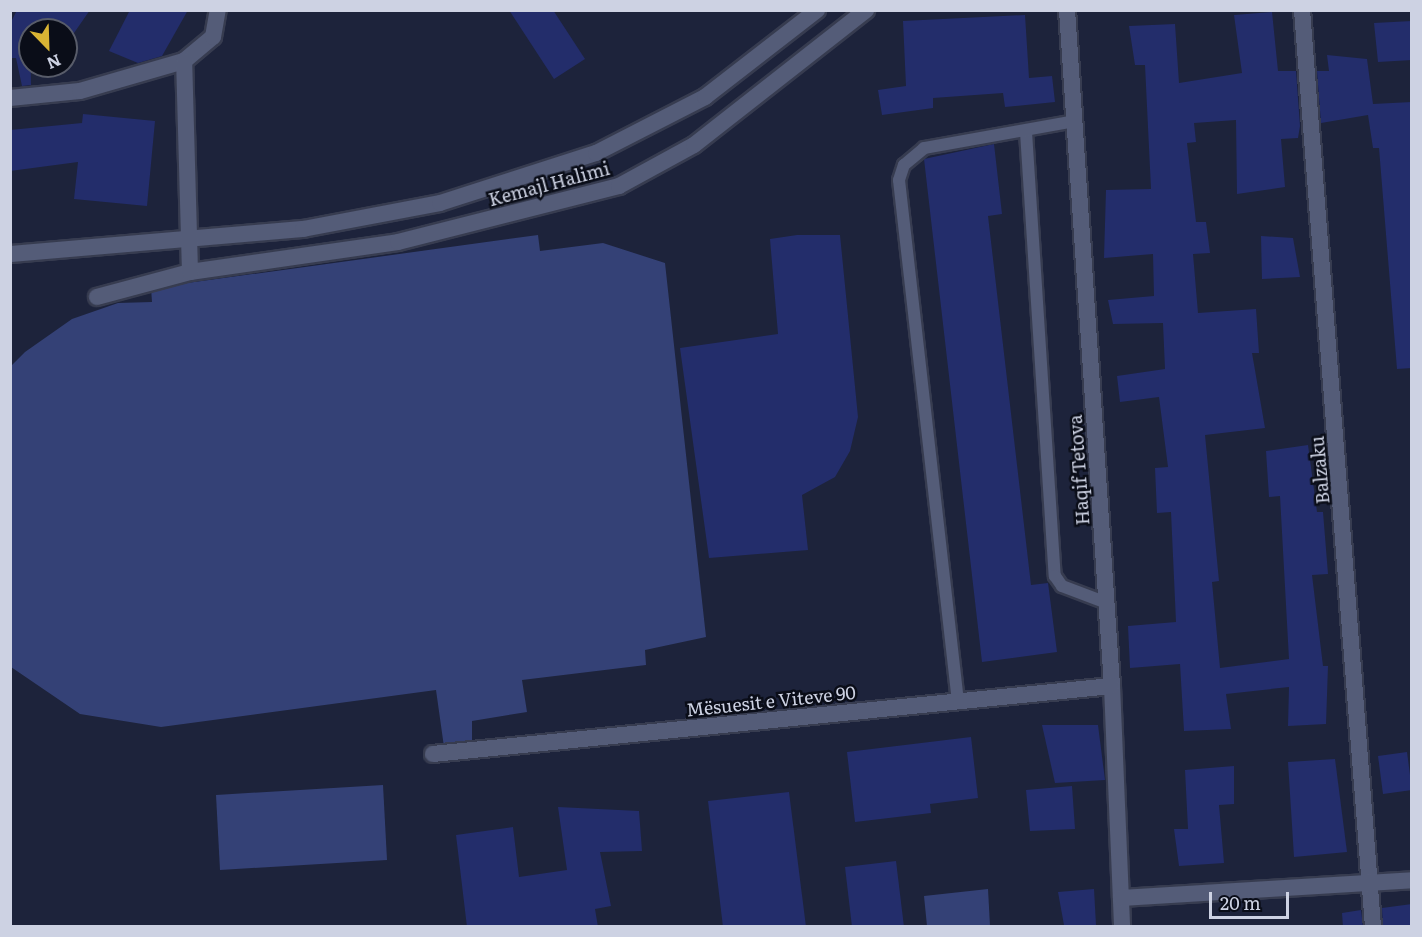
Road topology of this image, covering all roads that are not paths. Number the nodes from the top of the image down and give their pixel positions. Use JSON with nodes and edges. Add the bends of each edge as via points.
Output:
{"nodes":[{"id":1,"x":816,"y":10,"type":"edge"},
{"id":2,"x":866,"y":10,"type":"edge"},
{"id":3,"x":1067,"y":10,"type":"edge"},
{"id":4,"x":1302,"y":10,"type":"edge"},
{"id":5,"x":220,"y":11,"type":"edge"},
{"id":6,"x":184,"y":62,"type":"junction"},
{"id":7,"x":10,"y":98,"type":"edge"},
{"id":8,"x":1076,"y":121,"type":"junction"},
{"id":9,"x":1026,"y":132,"type":"junction"},
{"id":10,"x":190,"y":236,"type":"junction"},
{"id":11,"x":10,"y":254,"type":"edge"},
{"id":12,"x":190,"y":272,"type":"junction"},
{"id":13,"x":96,"y":297,"type":"dead end"},
{"id":14,"x":1107,"y":603,"type":"junction"},
{"id":15,"x":1112,"y":686,"type":"junction"},
{"id":16,"x":958,"y":702,"type":"junction"},
{"id":17,"x":433,"y":754,"type":"dead end"},
{"id":18,"x":1412,"y":880,"type":"edge"},
{"id":19,"x":1370,"y":884,"type":"junction"},
{"id":20,"x":1121,"y":898,"type":"junction"},
{"id":21,"x":1122,"y":927,"type":"edge"},
{"id":22,"x":1373,"y":927,"type":"edge"}],
"edges":[{"from":1,"to":10,"type":"street","via":[[705,97],[596,153],[440,203],[303,229]]},
{"from":2,"to":12,"type":"street","name":"Kemajl Halimi","via":[[694,145],[619,186],[398,243]]},
{"from":3,"to":8,"type":"street","name":"Haqif Tetova"},
{"from":4,"to":19,"type":"street","name":"Balzaku"},
{"from":5,"to":6,"type":"street","via":[[213,37]]},
{"from":6,"to":7,"type":"street","via":[[80,91]]},
{"from":6,"to":10,"type":"street"},
{"from":8,"to":9,"type":"lane"},
{"from":8,"to":14,"type":"street","name":"Haqif Tetova"},
{"from":9,"to":14,"type":"lane","via":[[1055,576],[1062,586]]},
{"from":9,"to":16,"type":"lane","via":[[924,148],[904,165],[899,180]]},
{"from":10,"to":11,"type":"street"},
{"from":10,"to":12,"type":"street"},
{"from":12,"to":13,"type":"street","name":"Kemajl Halimi"},
{"from":14,"to":15,"type":"street","name":"Haqif Tetova"},
{"from":15,"to":16,"type":"street","name":"Mësuesit e Viteve 90"},
{"from":15,"to":20,"type":"street","name":"Haqif Tetova"},
{"from":16,"to":17,"type":"street","name":"Mësuesit e Viteve 90"},
{"from":18,"to":19,"type":"street"},
{"from":19,"to":20,"type":"street"},
{"from":19,"to":22,"type":"street","name":"Balzaku"},
{"from":20,"to":21,"type":"street","name":"Haqif Tetova"}]}
